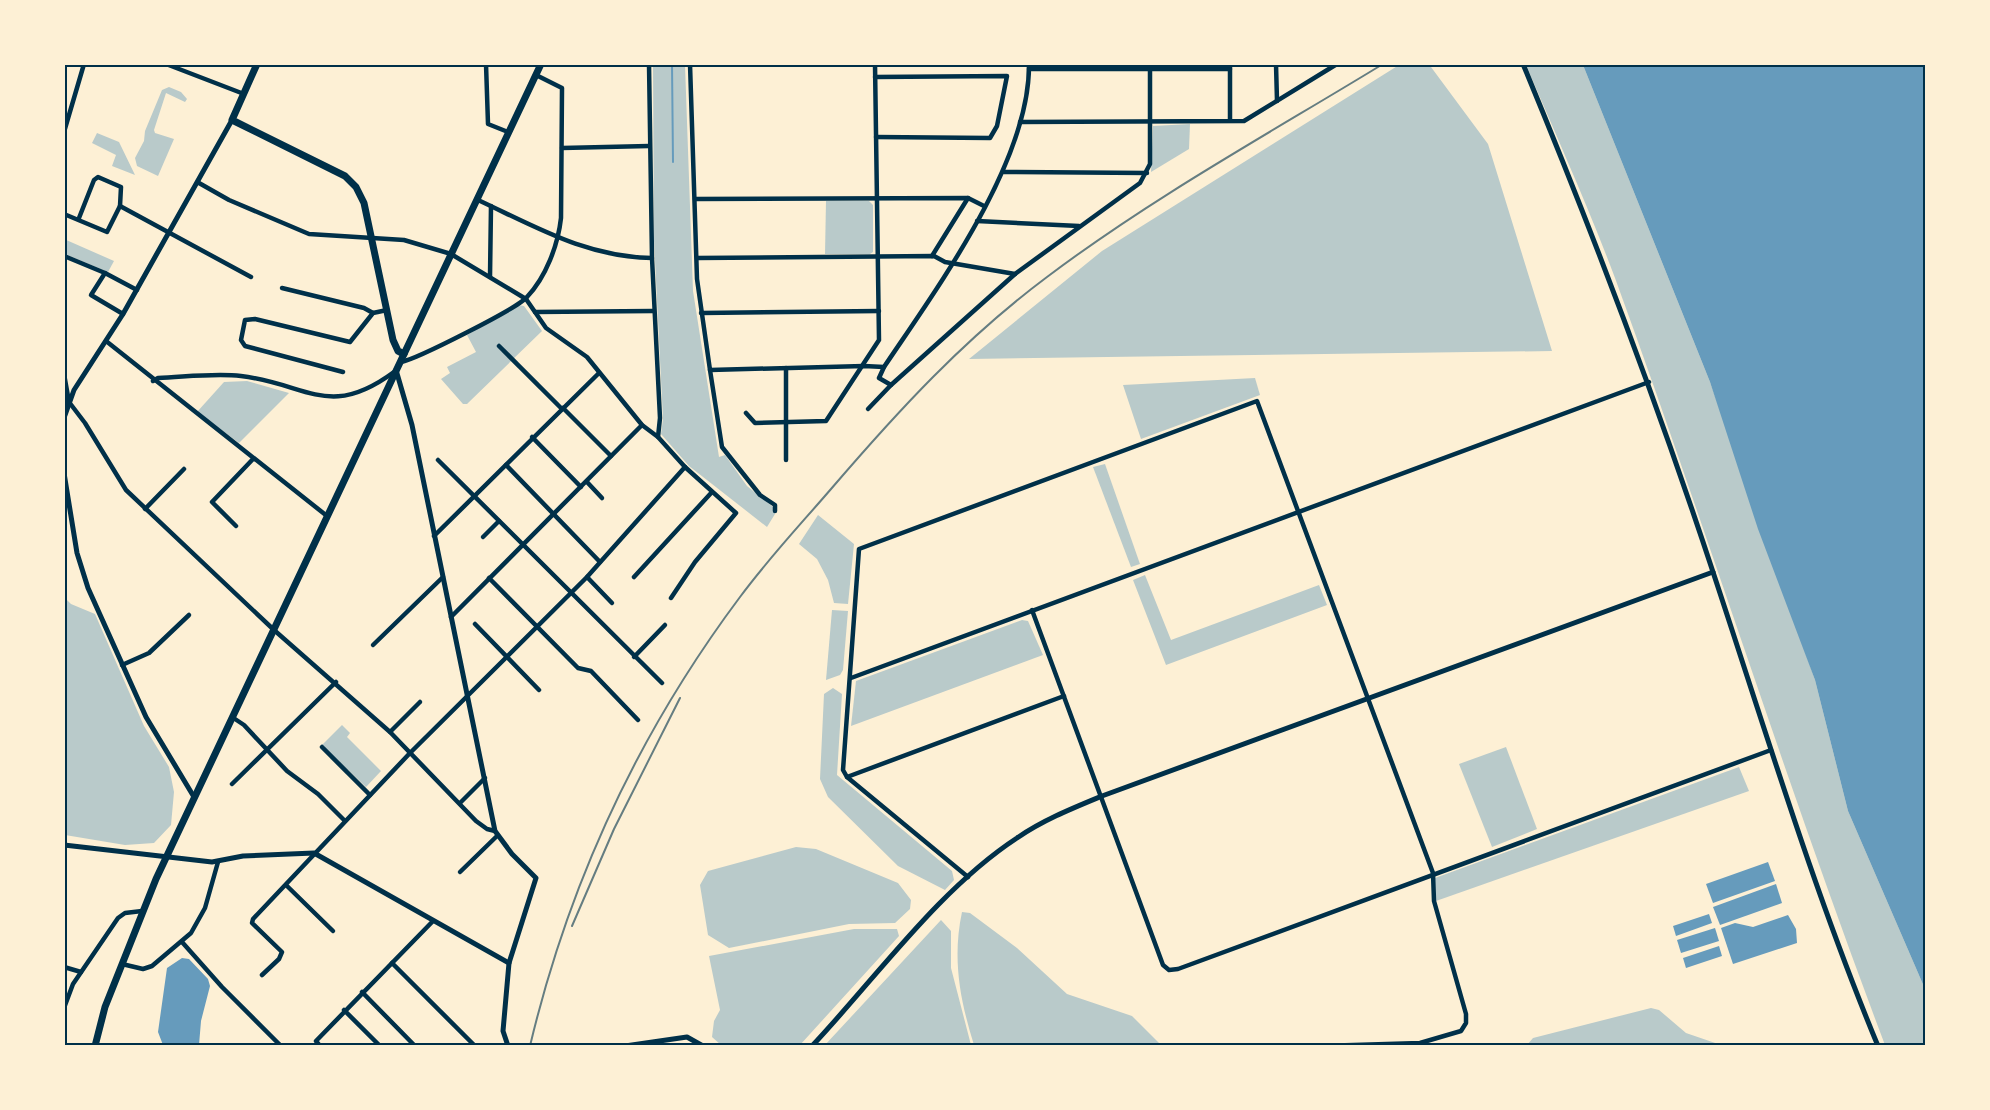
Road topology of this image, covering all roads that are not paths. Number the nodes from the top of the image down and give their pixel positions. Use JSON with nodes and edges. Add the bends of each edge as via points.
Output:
{"nodes":[{"id":1,"x":84,"y":64,"type":"edge"},
{"id":2,"x":166,"y":64,"type":"edge"},
{"id":3,"x":257,"y":64,"type":"edge"},
{"id":4,"x":486,"y":64,"type":"edge"},
{"id":5,"x":541,"y":64,"type":"edge"},
{"id":6,"x":649,"y":64,"type":"edge"},
{"id":7,"x":690,"y":64,"type":"edge"},
{"id":8,"x":875,"y":64,"type":"edge"},
{"id":9,"x":1276,"y":64,"type":"edge"},
{"id":10,"x":1324,"y":64,"type":"edge"},
{"id":11,"x":1337,"y":64,"type":"edge"},
{"id":12,"x":1523,"y":64,"type":"edge"},
{"id":13,"x":1029,"y":67,"type":"edge"},
{"id":14,"x":1150,"y":67,"type":"edge"},
{"id":15,"x":1230,"y":67,"type":"edge"},
{"id":16,"x":1324,"y":72,"type":"junction"},
{"id":17,"x":536,"y":75,"type":"junction"},
{"id":18,"x":876,"y":77,"type":"junction"},
{"id":19,"x":244,"y":94,"type":"junction"},
{"id":20,"x":1277,"y":101,"type":"junction"},
{"id":21,"x":232,"y":120,"type":"junction"},
{"id":22,"x":1230,"y":120,"type":"junction"},
{"id":23,"x":1150,"y":121,"type":"junction"},
{"id":24,"x":1020,"y":122,"type":"junction"},
{"id":25,"x":64,"y":132,"type":"edge"},
{"id":26,"x":508,"y":132,"type":"junction"},
{"id":27,"x":876,"y":137,"type":"junction"},
{"id":28,"x":649,"y":146,"type":"junction"},
{"id":29,"x":562,"y":148,"type":"junction"},
{"id":30,"x":1004,"y":172,"type":"junction"},
{"id":31,"x":1148,"y":173,"type":"junction"},
{"id":32,"x":199,"y":183,"type":"junction"},
{"id":33,"x":877,"y":197,"type":"junction"},
{"id":34,"x":968,"y":198,"type":"junction"},
{"id":35,"x":695,"y":199,"type":"junction"},
{"id":36,"x":478,"y":200,"type":"junction"},
{"id":37,"x":120,"y":206,"type":"junction"},
{"id":38,"x":491,"y":206,"type":"junction"},
{"id":39,"x":984,"y":206,"type":"junction"},
{"id":40,"x":64,"y":214,"type":"edge"},
{"id":41,"x":79,"y":218,"type":"junction"},
{"id":42,"x":977,"y":221,"type":"junction"},
{"id":43,"x":1079,"y":226,"type":"junction"},
{"id":44,"x":171,"y":232,"type":"junction"},
{"id":45,"x":559,"y":236,"type":"junction"},
{"id":46,"x":371,"y":238,"type":"junction"},
{"id":47,"x":451,"y":254,"type":"junction"},
{"id":48,"x":64,"y":256,"type":"edge"},
{"id":49,"x":877,"y":256,"type":"junction"},
{"id":50,"x":932,"y":256,"type":"junction"},
{"id":51,"x":652,"y":258,"type":"junction"},
{"id":52,"x":697,"y":258,"type":"junction"},
{"id":53,"x":952,"y":263,"type":"junction"},
{"id":54,"x":105,"y":273,"type":"junction"},
{"id":55,"x":1015,"y":274,"type":"junction"},
{"id":56,"x":490,"y":277,"type":"junction"},
{"id":57,"x":251,"y":278,"type":"dead end"},
{"id":58,"x":282,"y":288,"type":"dead end"},
{"id":59,"x":137,"y":290,"type":"junction"},
{"id":60,"x":526,"y":299,"type":"junction"},
{"id":61,"x":387,"y":310,"type":"junction"},
{"id":62,"x":653,"y":311,"type":"junction"},
{"id":63,"x":879,"y":311,"type":"junction"},
{"id":64,"x":535,"y":312,"type":"junction"},
{"id":65,"x":373,"y":313,"type":"junction"},
{"id":66,"x":123,"y":314,"type":"junction"},
{"id":67,"x":701,"y":314,"type":"junction"},
{"id":68,"x":106,"y":341,"type":"junction"},
{"id":69,"x":498,"y":346,"type":"dead end"},
{"id":70,"x":402,"y":358,"type":"junction"},
{"id":71,"x":864,"y":366,"type":"junction"},
{"id":72,"x":786,"y":368,"type":"junction"},
{"id":73,"x":884,"y":368,"type":"junction"},
{"id":74,"x":396,"y":370,"type":"junction"},
{"id":75,"x":710,"y":370,"type":"junction"},
{"id":76,"x":343,"y":372,"type":"dead end"},
{"id":77,"x":599,"y":373,"type":"junction"},
{"id":78,"x":64,"y":374,"type":"edge"},
{"id":79,"x":153,"y":381,"type":"junction"},
{"id":80,"x":1649,"y":382,"type":"junction"},
{"id":81,"x":891,"y":385,"type":"junction"},
{"id":82,"x":69,"y":402,"type":"junction"},
{"id":83,"x":562,"y":408,"type":"junction"},
{"id":84,"x":868,"y":409,"type":"dead end"},
{"id":85,"x":746,"y":413,"type":"dead end"},
{"id":86,"x":64,"y":418,"type":"edge"},
{"id":87,"x":786,"y":424,"type":"junction"},
{"id":88,"x":642,"y":425,"type":"junction"},
{"id":89,"x":532,"y":437,"type":"junction"},
{"id":90,"x":658,"y":437,"type":"junction"},
{"id":91,"x":611,"y":456,"type":"junction"},
{"id":92,"x":253,"y":459,"type":"junction"},
{"id":93,"x":438,"y":460,"type":"dead end"},
{"id":94,"x":786,"y":460,"type":"dead end"},
{"id":95,"x":506,"y":465,"type":"junction"},
{"id":96,"x":685,"y":467,"type":"junction"},
{"id":97,"x":184,"y":469,"type":"dead end"},
{"id":98,"x":64,"y":472,"type":"edge"},
{"id":99,"x":587,"y":482,"type":"junction"},
{"id":100,"x":581,"y":487,"type":"junction"},
{"id":101,"x":712,"y":492,"type":"junction"},
{"id":102,"x":476,"y":497,"type":"junction"},
{"id":103,"x":602,"y":498,"type":"dead end"},
{"id":104,"x":145,"y":509,"type":"junction"},
{"id":105,"x":775,"y":511,"type":"dead end"},
{"id":106,"x":1299,"y":512,"type":"junction"},
{"id":107,"x":555,"y":513,"type":"junction"},
{"id":108,"x":327,"y":516,"type":"junction"},
{"id":109,"x":499,"y":520,"type":"junction"},
{"id":110,"x":236,"y":526,"type":"dead end"},
{"id":111,"x":434,"y":536,"type":"junction"},
{"id":112,"x":483,"y":537,"type":"dead end"},
{"id":113,"x":523,"y":545,"type":"junction"},
{"id":114,"x":600,"y":562,"type":"junction"},
{"id":115,"x":1713,"y":572,"type":"junction"},
{"id":116,"x":443,"y":577,"type":"junction"},
{"id":117,"x":587,"y":577,"type":"junction"},
{"id":118,"x":633,"y":577,"type":"dead end"},
{"id":119,"x":489,"y":578,"type":"junction"},
{"id":120,"x":570,"y":594,"type":"junction"},
{"id":121,"x":671,"y":598,"type":"dead end"},
{"id":122,"x":612,"y":603,"type":"dead end"},
{"id":123,"x":1032,"y":610,"type":"junction"},
{"id":124,"x":189,"y":615,"type":"dead end"},
{"id":125,"x":450,"y":617,"type":"junction"},
{"id":126,"x":475,"y":624,"type":"dead end"},
{"id":127,"x":665,"y":625,"type":"dead end"},
{"id":128,"x":538,"y":627,"type":"junction"},
{"id":129,"x":274,"y":630,"type":"junction"},
{"id":130,"x":373,"y":645,"type":"dead end"},
{"id":131,"x":507,"y":657,"type":"junction"},
{"id":132,"x":634,"y":657,"type":"junction"},
{"id":133,"x":122,"y":664,"type":"junction"},
{"id":134,"x":851,"y":678,"type":"junction"},
{"id":135,"x":336,"y":681,"type":"junction"},
{"id":136,"x":662,"y":683,"type":"dead end"},
{"id":137,"x":539,"y":690,"type":"dead end"},
{"id":138,"x":468,"y":696,"type":"junction"},
{"id":139,"x":1064,"y":696,"type":"junction"},
{"id":140,"x":1369,"y":698,"type":"junction"},
{"id":141,"x":420,"y":702,"type":"dead end"},
{"id":142,"x":232,"y":717,"type":"junction"},
{"id":143,"x":638,"y":720,"type":"dead end"},
{"id":144,"x":390,"y":732,"type":"junction"},
{"id":145,"x":322,"y":747,"type":"dead end"},
{"id":146,"x":268,"y":750,"type":"junction"},
{"id":147,"x":1772,"y":750,"type":"junction"},
{"id":148,"x":411,"y":753,"type":"junction"},
{"id":149,"x":847,"y":777,"type":"junction"},
{"id":150,"x":485,"y":778,"type":"junction"},
{"id":151,"x":232,"y":784,"type":"dead end"},
{"id":152,"x":370,"y":795,"type":"junction"},
{"id":153,"x":1102,"y":796,"type":"junction"},
{"id":154,"x":194,"y":797,"type":"junction"},
{"id":155,"x":460,"y":803,"type":"junction"},
{"id":156,"x":345,"y":821,"type":"junction"},
{"id":157,"x":496,"y":833,"type":"junction"},
{"id":158,"x":64,"y":845,"type":"edge"},
{"id":159,"x":314,"y":853,"type":"junction"},
{"id":160,"x":167,"y":858,"type":"junction"},
{"id":161,"x":218,"y":861,"type":"junction"},
{"id":162,"x":460,"y":872,"type":"dead end"},
{"id":163,"x":1433,"y":873,"type":"junction"},
{"id":164,"x":968,"y":877,"type":"junction"},
{"id":165,"x":286,"y":885,"type":"junction"},
{"id":166,"x":142,"y":910,"type":"junction"},
{"id":167,"x":433,"y":921,"type":"junction"},
{"id":168,"x":333,"y":931,"type":"dead end"},
{"id":169,"x":182,"y":942,"type":"junction"},
{"id":170,"x":392,"y":963,"type":"junction"},
{"id":171,"x":509,"y":963,"type":"junction"},
{"id":172,"x":122,"y":964,"type":"junction"},
{"id":173,"x":64,"y":967,"type":"edge"},
{"id":174,"x":81,"y":972,"type":"junction"},
{"id":175,"x":262,"y":975,"type":"dead end"},
{"id":176,"x":362,"y":992,"type":"junction"},
{"id":177,"x":64,"y":1008,"type":"edge"},
{"id":178,"x":344,"y":1010,"type":"junction"},
{"id":179,"x":506,"y":1045,"type":"edge"},
{"id":180,"x":701,"y":1045,"type":"edge"},
{"id":181,"x":94,"y":1046,"type":"edge"},
{"id":182,"x":281,"y":1046,"type":"edge"},
{"id":183,"x":320,"y":1046,"type":"edge"},
{"id":184,"x":380,"y":1046,"type":"edge"},
{"id":185,"x":415,"y":1046,"type":"edge"},
{"id":186,"x":475,"y":1046,"type":"edge"},
{"id":187,"x":625,"y":1046,"type":"edge"},
{"id":188,"x":812,"y":1046,"type":"edge"},
{"id":189,"x":1320,"y":1046,"type":"edge"},
{"id":190,"x":1878,"y":1046,"type":"edge"}],
"edges":[{"from":1,"to":25,"type":"street"},
{"from":2,"to":19,"type":"street"},
{"from":3,"to":19,"type":"main road"},
{"from":4,"to":26,"type":"street","via":[[488,124]]},
{"from":5,"to":17,"type":"main road"},
{"from":6,"to":28,"type":"street"},
{"from":7,"to":35,"type":"street"},
{"from":8,"to":18,"type":"street"},
{"from":9,"to":20,"type":"street"},
{"from":10,"to":16,"type":"street"},
{"from":11,"to":16,"type":"street"},
{"from":12,"to":80,"type":"street"},
{"from":13,"to":14,"type":"street"},
{"from":13,"to":24,"type":"street"},
{"from":14,"to":15,"type":"street"},
{"from":14,"to":23,"type":"street"},
{"from":15,"to":22,"type":"street"},
{"from":16,"to":20,"type":"street"},
{"from":17,"to":26,"type":"main road"},
{"from":17,"to":29,"type":"street","via":[[562,88]]},
{"from":18,"to":27,"type":"street"},
{"from":18,"to":27,"type":"street","via":[[1007,76],[997,126],[990,138]]},
{"from":19,"to":21,"type":"main road"},
{"from":20,"to":22,"type":"street","via":[[1244,121]]},
{"from":21,"to":32,"type":"street"},
{"from":21,"to":46,"type":"main road","via":[[345,176],[364,203]]},
{"from":22,"to":23,"type":"street"},
{"from":23,"to":24,"type":"street"},
{"from":23,"to":31,"type":"street"},
{"from":24,"to":30,"type":"street"},
{"from":26,"to":36,"type":"main road"},
{"from":27,"to":33,"type":"street"},
{"from":28,"to":29,"type":"street"},
{"from":28,"to":51,"type":"street"},
{"from":29,"to":45,"type":"street"},
{"from":30,"to":31,"type":"street"},
{"from":30,"to":39,"type":"street"},
{"from":31,"to":43,"type":"street","via":[[1140,183]]},
{"from":32,"to":44,"type":"street"},
{"from":32,"to":46,"type":"street","via":[[303,232]]},
{"from":33,"to":34,"type":"street"},
{"from":33,"to":35,"type":"street"},
{"from":33,"to":49,"type":"street"},
{"from":34,"to":39,"type":"street"},
{"from":34,"to":50,"type":"street"},
{"from":35,"to":52,"type":"street"},
{"from":36,"to":38,"type":"street"},
{"from":36,"to":47,"type":"main road"},
{"from":37,"to":41,"type":"street","via":[[108,232]]},
{"from":37,"to":41,"type":"street","via":[[121,187],[98,177]]},
{"from":37,"to":44,"type":"street"},
{"from":38,"to":45,"type":"street"},
{"from":38,"to":56,"type":"street"},
{"from":39,"to":42,"type":"street"},
{"from":40,"to":41,"type":"street"},
{"from":42,"to":43,"type":"street"},
{"from":42,"to":53,"type":"street"},
{"from":43,"to":55,"type":"street"},
{"from":44,"to":57,"type":"street"},
{"from":44,"to":59,"type":"street"},
{"from":45,"to":51,"type":"street","via":[[597,252],[624,258]]},
{"from":45,"to":60,"type":"street"},
{"from":46,"to":47,"type":"street","via":[[404,240]]},
{"from":46,"to":61,"type":"main road"},
{"from":47,"to":56,"type":"street"},
{"from":47,"to":70,"type":"main road"},
{"from":48,"to":54,"type":"street"},
{"from":49,"to":50,"type":"street"},
{"from":49,"to":52,"type":"street"},
{"from":49,"to":63,"type":"street"},
{"from":50,"to":53,"type":"street"},
{"from":51,"to":62,"type":"street"},
{"from":52,"to":67,"type":"street"},
{"from":53,"to":55,"type":"street"},
{"from":53,"to":73,"type":"street"},
{"from":54,"to":59,"type":"street"},
{"from":54,"to":66,"type":"street","via":[[92,295]]},
{"from":55,"to":81,"type":"street"},
{"from":56,"to":60,"type":"street"},
{"from":58,"to":65,"type":"street"},
{"from":59,"to":66,"type":"street"},
{"from":60,"to":64,"type":"street"},
{"from":60,"to":70,"type":"street","via":[[422,355]]},
{"from":61,"to":65,"type":"street"},
{"from":61,"to":70,"type":"main road","via":[[393,340]]},
{"from":62,"to":64,"type":"street"},
{"from":62,"to":90,"type":"street"},
{"from":63,"to":67,"type":"street"},
{"from":63,"to":71,"type":"street","via":[[879,340]]},
{"from":64,"to":77,"type":"street","via":[[546,328],[587,357]]},
{"from":65,"to":76,"type":"street","via":[[350,342],[255,319],[245,320],[241,340],[245,346]]},
{"from":66,"to":68,"type":"street"},
{"from":67,"to":75,"type":"street"},
{"from":68,"to":79,"type":"street"},
{"from":68,"to":82,"type":"street"},
{"from":69,"to":83,"type":"street"},
{"from":70,"to":74,"type":"main road"},
{"from":71,"to":72,"type":"street"},
{"from":71,"to":73,"type":"street"},
{"from":71,"to":87,"type":"street","via":[[826,421]]},
{"from":72,"to":75,"type":"street"},
{"from":72,"to":87,"type":"street"},
{"from":73,"to":81,"type":"street","via":[[879,378]]},
{"from":74,"to":79,"type":"street","via":[[348,397],[307,392],[239,375]]},
{"from":74,"to":108,"type":"main road"},
{"from":74,"to":111,"type":"street","via":[[412,425]]},
{"from":75,"to":105,"type":"street","via":[[722,447],[760,495],[775,506]]},
{"from":77,"to":83,"type":"street"},
{"from":77,"to":88,"type":"street"},
{"from":78,"to":82,"type":"street"},
{"from":79,"to":92,"type":"street"},
{"from":80,"to":106,"type":"street"},
{"from":80,"to":115,"type":"street"},
{"from":81,"to":84,"type":"street"},
{"from":82,"to":86,"type":"street"},
{"from":82,"to":104,"type":"street","via":[[126,490]]},
{"from":83,"to":89,"type":"street"},
{"from":83,"to":91,"type":"street"},
{"from":85,"to":87,"type":"street","via":[[755,423]]},
{"from":87,"to":94,"type":"street"},
{"from":88,"to":90,"type":"street"},
{"from":88,"to":91,"type":"street"},
{"from":89,"to":95,"type":"street"},
{"from":89,"to":100,"type":"street"},
{"from":90,"to":96,"type":"street"},
{"from":91,"to":99,"type":"street"},
{"from":92,"to":108,"type":"street"},
{"from":92,"to":110,"type":"street","via":[[212,502]]},
{"from":93,"to":102,"type":"street"},
{"from":95,"to":102,"type":"street"},
{"from":95,"to":107,"type":"street"},
{"from":96,"to":101,"type":"street"},
{"from":96,"to":114,"type":"street"},
{"from":97,"to":104,"type":"street"},
{"from":98,"to":133,"type":"street","via":[[77,553]]},
{"from":99,"to":100,"type":"street"},
{"from":99,"to":103,"type":"street"},
{"from":100,"to":107,"type":"street"},
{"from":101,"to":118,"type":"street"},
{"from":101,"to":121,"type":"street","via":[[736,513]]},
{"from":102,"to":109,"type":"street"},
{"from":102,"to":111,"type":"street"},
{"from":104,"to":129,"type":"street"},
{"from":106,"to":123,"type":"street"},
{"from":106,"to":134,"type":"street","via":[[1257,400],[859,549]]},
{"from":106,"to":140,"type":"street"},
{"from":107,"to":113,"type":"street"},
{"from":107,"to":114,"type":"street"},
{"from":108,"to":129,"type":"main road"},
{"from":109,"to":112,"type":"street"},
{"from":109,"to":113,"type":"street"},
{"from":111,"to":116,"type":"street"},
{"from":113,"to":119,"type":"street"},
{"from":113,"to":120,"type":"street"},
{"from":114,"to":117,"type":"street"},
{"from":115,"to":140,"type":"street"},
{"from":115,"to":147,"type":"street"},
{"from":116,"to":125,"type":"street"},
{"from":116,"to":130,"type":"street"},
{"from":117,"to":120,"type":"street"},
{"from":117,"to":122,"type":"street"},
{"from":119,"to":125,"type":"street"},
{"from":119,"to":128,"type":"street"},
{"from":120,"to":128,"type":"street"},
{"from":120,"to":132,"type":"street"},
{"from":123,"to":134,"type":"street"},
{"from":123,"to":139,"type":"street"},
{"from":124,"to":133,"type":"street","via":[[148,653]]},
{"from":125,"to":138,"type":"street"},
{"from":126,"to":131,"type":"street"},
{"from":127,"to":132,"type":"street"},
{"from":128,"to":131,"type":"street"},
{"from":128,"to":143,"type":"street","via":[[578,668],[591,671]]},
{"from":129,"to":135,"type":"street"},
{"from":129,"to":142,"type":"main road"},
{"from":131,"to":137,"type":"street"},
{"from":131,"to":138,"type":"street"},
{"from":132,"to":136,"type":"street"},
{"from":133,"to":154,"type":"street","via":[[146,717]]},
{"from":134,"to":149,"type":"street","via":[[843,770]]},
{"from":135,"to":144,"type":"street"},
{"from":135,"to":146,"type":"street"},
{"from":138,"to":148,"type":"street"},
{"from":138,"to":150,"type":"street"},
{"from":139,"to":149,"type":"street"},
{"from":139,"to":153,"type":"street"},
{"from":140,"to":153,"type":"street"},
{"from":140,"to":163,"type":"street"},
{"from":141,"to":144,"type":"street"},
{"from":142,"to":146,"type":"street"},
{"from":142,"to":154,"type":"main road"},
{"from":144,"to":148,"type":"street"},
{"from":145,"to":152,"type":"street"},
{"from":146,"to":151,"type":"street"},
{"from":146,"to":156,"type":"street"},
{"from":147,"to":163,"type":"street"},
{"from":147,"to":190,"type":"street"},
{"from":148,"to":152,"type":"street"},
{"from":148,"to":155,"type":"street"},
{"from":149,"to":164,"type":"street"},
{"from":150,"to":155,"type":"street"},
{"from":150,"to":157,"type":"street"},
{"from":152,"to":156,"type":"street"},
{"from":153,"to":163,"type":"street","via":[[1163,965],[1169,970]]},
{"from":153,"to":164,"type":"street","via":[[1017,838]]},
{"from":154,"to":160,"type":"main road"},
{"from":155,"to":157,"type":"street","via":[[476,821]]},
{"from":156,"to":159,"type":"street"},
{"from":157,"to":162,"type":"street"},
{"from":157,"to":171,"type":"street","via":[[536,878]]},
{"from":158,"to":160,"type":"street"},
{"from":159,"to":161,"type":"street"},
{"from":159,"to":165,"type":"street"},
{"from":159,"to":167,"type":"street"},
{"from":160,"to":161,"type":"street"},
{"from":160,"to":166,"type":"main road"},
{"from":161,"to":169,"type":"street","via":[[199,921]]},
{"from":163,"to":189,"type":"street","via":[[1436,910],[1466,1014],[1461,1031],[1420,1043]]},
{"from":164,"to":188,"type":"street"},
{"from":165,"to":168,"type":"street"},
{"from":165,"to":175,"type":"street","via":[[252,923],[282,952]]},
{"from":166,"to":172,"type":"main road"},
{"from":166,"to":174,"type":"street","via":[[118,918]]},
{"from":167,"to":170,"type":"street"},
{"from":167,"to":171,"type":"street"},
{"from":169,"to":172,"type":"street","via":[[144,969]]},
{"from":169,"to":182,"type":"street"},
{"from":170,"to":176,"type":"street"},
{"from":170,"to":186,"type":"street"},
{"from":171,"to":179,"type":"street","via":[[503,1031]]},
{"from":172,"to":181,"type":"main road"},
{"from":173,"to":174,"type":"street"},
{"from":174,"to":177,"type":"street"},
{"from":176,"to":178,"type":"street"},
{"from":176,"to":185,"type":"street"},
{"from":178,"to":183,"type":"street","via":[[316,1041]]},
{"from":178,"to":184,"type":"street"},
{"from":180,"to":187,"type":"street","via":[[687,1037]]}]}
